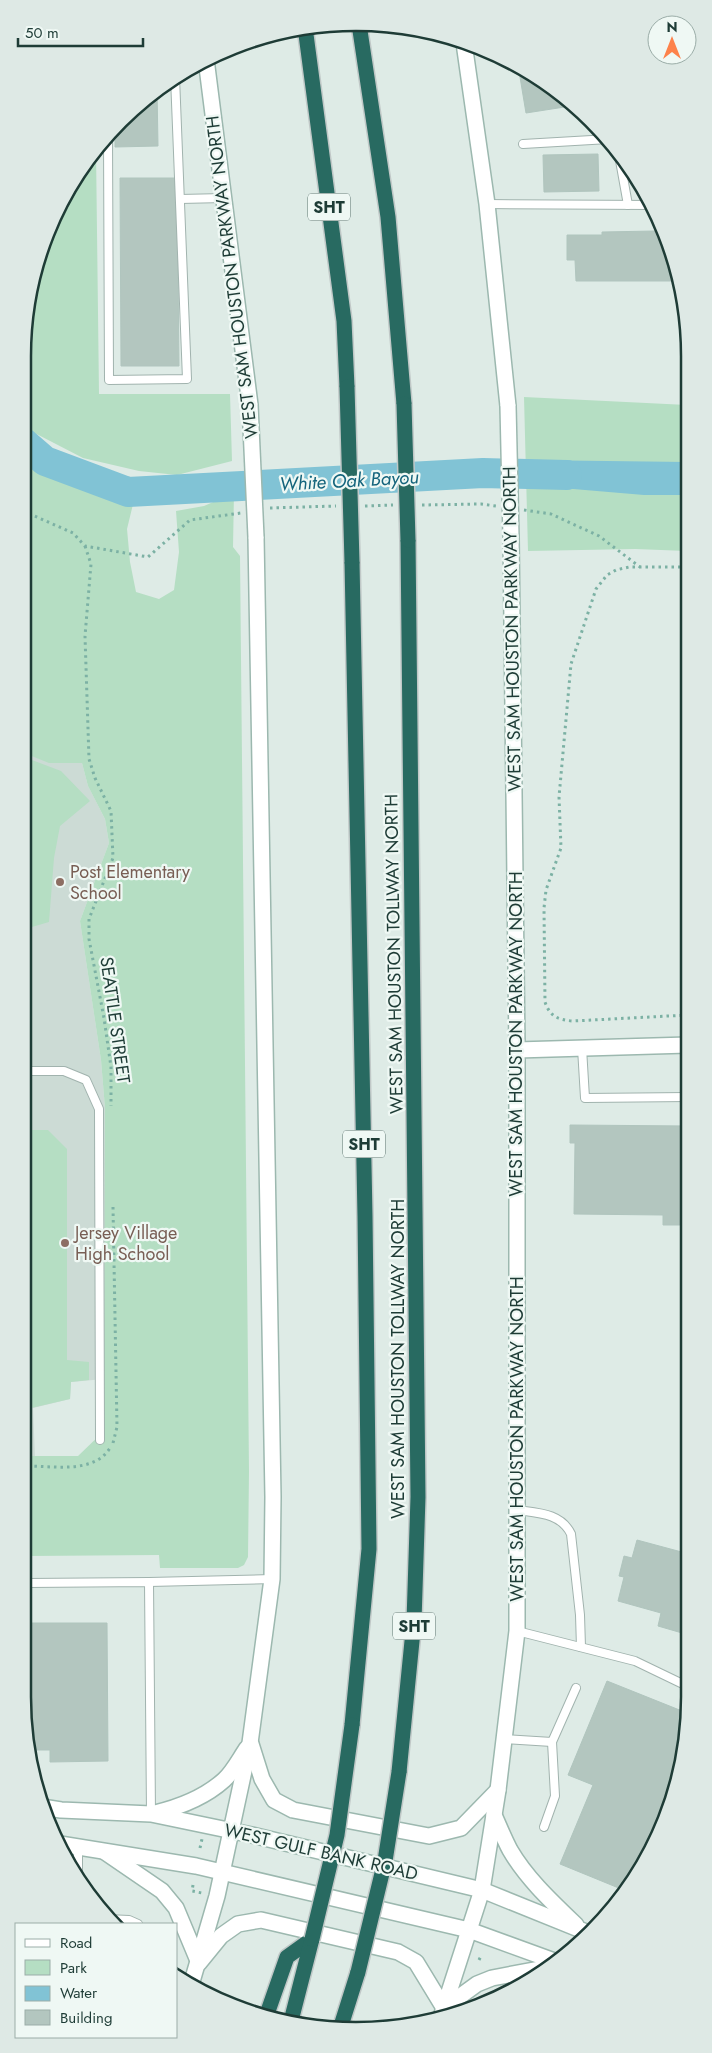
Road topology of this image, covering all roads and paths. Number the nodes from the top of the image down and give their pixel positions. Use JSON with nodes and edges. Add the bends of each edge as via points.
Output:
{"nodes":[{"id":1,"x":360,"y":31,"type":"edge"},
{"id":2,"x":306,"y":35,"type":"edge"},
{"id":3,"x":465,"y":50,"type":"edge"},
{"id":4,"x":207,"y":68,"type":"edge"},
{"id":5,"x":175,"y":86,"type":"edge"},
{"id":6,"x":598,"y":140,"type":"edge"},
{"id":7,"x":523,"y":144,"type":"dead end"},
{"id":8,"x":108,"y":147,"type":"edge"},
{"id":9,"x":623,"y":171,"type":"edge"},
{"id":10,"x":224,"y":198,"type":"junction"},
{"id":11,"x":180,"y":199,"type":"junction"},
{"id":12,"x":487,"y":204,"type":"junction"},
{"id":13,"x":628,"y":205,"type":"junction"},
{"id":14,"x":643,"y":205,"type":"edge"},
{"id":15,"x":31,"y":515,"type":"edge"},
{"id":16,"x":681,"y":567,"type":"edge"},
{"id":17,"x":681,"y":1015,"type":"edge"},
{"id":18,"x":681,"y":1045,"type":"edge"},
{"id":19,"x":582,"y":1048,"type":"junction"},
{"id":20,"x":517,"y":1050,"type":"junction"},
{"id":21,"x":31,"y":1071,"type":"edge"},
{"id":22,"x":681,"y":1097,"type":"edge"},
{"id":23,"x":111,"y":1107,"type":"dead end"},
{"id":24,"x":113,"y":1197,"type":"dead end"},
{"id":25,"x":100,"y":1440,"type":"dead end"},
{"id":26,"x":31,"y":1466,"type":"edge"},
{"id":27,"x":517,"y":1510,"type":"junction"},
{"id":28,"x":272,"y":1579,"type":"junction"},
{"id":29,"x":149,"y":1582,"type":"junction"},
{"id":30,"x":31,"y":1583,"type":"edge"},
{"id":31,"x":517,"y":1631,"type":"junction"},
{"id":32,"x":581,"y":1647,"type":"junction"},
{"id":33,"x":681,"y":1683,"type":"edge"},
{"id":34,"x":576,"y":1688,"type":"dead end"},
{"id":35,"x":504,"y":1740,"type":"junction"},
{"id":36,"x":552,"y":1742,"type":"junction"},
{"id":37,"x":250,"y":1743,"type":"junction"},
{"id":38,"x":498,"y":1790,"type":"junction"},
{"id":39,"x":51,"y":1808,"type":"edge"},
{"id":40,"x":151,"y":1814,"type":"junction"},
{"id":41,"x":494,"y":1815,"type":"junction"},
{"id":42,"x":544,"y":1827,"type":"dead end"},
{"id":43,"x":233,"y":1831,"type":"junction"},
{"id":44,"x":202,"y":1839,"type":"dead end"},
{"id":45,"x":67,"y":1845,"type":"edge"},
{"id":46,"x":78,"y":1846,"type":"junction"},
{"id":47,"x":200,"y":1848,"type":"dead end"},
{"id":48,"x":100,"y":1850,"type":"junction"},
{"id":49,"x":78,"y":1864,"type":"edge"},
{"id":50,"x":223,"y":1872,"type":"junction"},
{"id":51,"x":193,"y":1885,"type":"dead end"},
{"id":52,"x":482,"y":1890,"type":"junction"},
{"id":53,"x":192,"y":1891,"type":"junction"},
{"id":54,"x":202,"y":1893,"type":"dead end"},
{"id":55,"x":189,"y":1894,"type":"dead end"},
{"id":56,"x":119,"y":1920,"type":"edge"},
{"id":57,"x":136,"y":1923,"type":"edge"},
{"id":58,"x":583,"y":1929,"type":"edge"},
{"id":59,"x":468,"y":1930,"type":"junction"},
{"id":60,"x":582,"y":1930,"type":"edge"},
{"id":61,"x":312,"y":1940,"type":"junction"},
{"id":62,"x":481,"y":1956,"type":"dead end"},
{"id":63,"x":548,"y":1959,"type":"edge"},
{"id":64,"x":199,"y":1963,"type":"junction"},
{"id":65,"x":485,"y":1965,"type":"dead end"},
{"id":66,"x":530,"y":1971,"type":"edge"},
{"id":67,"x":194,"y":1978,"type":"edge"},
{"id":68,"x":448,"y":2008,"type":"edge"},
{"id":69,"x":268,"y":2010,"type":"edge"},
{"id":70,"x":443,"y":2010,"type":"edge"},
{"id":71,"x":440,"y":2011,"type":"edge"},
{"id":72,"x":292,"y":2016,"type":"edge"},
{"id":73,"x":343,"y":2021,"type":"edge"}],
"edges":[{"from":1,"to":73,"type":"highway","name":"WEST SAM HOUSTON TOLLWAY NORTH","number":"SHT","bridge":true,"via":[[388,217],[404,404],[418,1497],[414,1621],[391,1831],[379,1892]]},
{"from":2,"to":61,"type":"highway","name":"WEST SAM HOUSTON TOLLWAY NORTH","number":"SHT","bridge":true,"via":[[344,321],[347,387],[366,1226],[369,1539],[352,1725],[337,1835]]},
{"from":3,"to":12,"type":"main road","name":"WEST SAM HOUSTON PARKWAY NORTH"},
{"from":4,"to":10,"type":"main road","name":"WEST SAM HOUSTON PARKWAY NORTH"},
{"from":5,"to":11,"type":"lane"},
{"from":6,"to":7,"type":"lane"},
{"from":8,"to":11,"type":"lane","via":[[109,380],[187,379]]},
{"from":9,"to":13,"type":"lane"},
{"from":10,"to":11,"type":"lane"},
{"from":10,"to":28,"type":"main road","name":"WEST SAM HOUSTON PARKWAY NORTH","bridge":true,"via":[[250,405],[256,537]]},
{"from":12,"to":13,"type":"lane"},
{"from":12,"to":20,"type":"main road","name":"WEST SAM HOUSTON PARKWAY NORTH","bridge":true,"via":[[508,406]]},
{"from":13,"to":14,"type":"lane"},
{"from":15,"to":23,"type":"path","name":"SEATTLE STREET","via":[[73,533],[85,546],[91,564],[85,636],[90,759],[111,811],[113,858],[90,919],[89,939],[111,1067]]},
{"from":16,"to":17,"type":"path","via":[[616,570],[607,575],[596,589],[570,664],[559,797],[561,848],[548,881],[544,908],[545,1002],[554,1017],[573,1021]]},
{"from":18,"to":19,"type":"main road"},
{"from":19,"to":20,"type":"main road"},
{"from":19,"to":22,"type":"lane","via":[[585,1098]]},
{"from":20,"to":27,"type":"main road","name":"WEST SAM HOUSTON PARKWAY NORTH"},
{"from":21,"to":25,"type":"lane","via":[[64,1071],[86,1080],[99,1109]]},
{"from":24,"to":26,"type":"path","via":[[117,1427],[113,1444],[106,1455],[84,1466]]},
{"from":27,"to":31,"type":"main road","name":"WEST SAM HOUSTON PARKWAY NORTH"},
{"from":27,"to":32,"type":"lane","via":[[555,1518],[566,1525],[571,1534]]},
{"from":28,"to":29,"type":"lane"},
{"from":28,"to":37,"type":"main road","name":"WEST SAM HOUSTON PARKWAY NORTH"},
{"from":29,"to":30,"type":"lane"},
{"from":29,"to":40,"type":"lane"},
{"from":31,"to":32,"type":"lane"},
{"from":31,"to":35,"type":"main road","name":"WEST SAM HOUSTON PARKWAY NORTH"},
{"from":32,"to":33,"type":"lane","via":[[635,1661]]},
{"from":34,"to":36,"type":"lane"},
{"from":35,"to":36,"type":"lane"},
{"from":35,"to":38,"type":"main road","name":"WEST SAM HOUSTON PARKWAY NORTH"},
{"from":36,"to":42,"type":"lane","via":[[555,1796]]},
{"from":37,"to":38,"type":"main road","via":[[262,1779],[274,1800],[293,1810],[429,1836],[460,1828]]},
{"from":37,"to":40,"type":"main road","via":[[225,1779],[180,1807]]},
{"from":37,"to":43,"type":"main road","name":"WEST SAM HOUSTON PARKWAY NORTH"},
{"from":38,"to":41,"type":"main road","name":"WEST SAM HOUSTON PARKWAY NORTH"},
{"from":39,"to":40,"type":"main road","name":"WEST GULF BANK ROAD"},
{"from":40,"to":43,"type":"main road","name":"WEST GULF BANK ROAD"},
{"from":41,"to":52,"type":"main road","name":"WEST SAM HOUSTON PARKWAY NORTH"},
{"from":41,"to":58,"type":"main road","via":[[520,1865],[536,1885]]},
{"from":43,"to":50,"type":"main road","name":"WEST SAM HOUSTON PARKWAY NORTH"},
{"from":43,"to":52,"type":"main road","name":"WEST GULF BANK ROAD"},
{"from":44,"to":47,"type":"path"},
{"from":45,"to":46,"type":"main road"},
{"from":46,"to":48,"type":"main road"},
{"from":46,"to":49,"type":"lane"},
{"from":48,"to":50,"type":"main road"},
{"from":48,"to":64,"type":"main road","via":[[162,1892],[176,1908]]},
{"from":50,"to":59,"type":"main road"},
{"from":50,"to":64,"type":"main road","name":"WEST SAM HOUSTON PARKWAY NORTH"},
{"from":51,"to":53,"type":"path"},
{"from":52,"to":59,"type":"main road","name":"WEST SAM HOUSTON PARKWAY NORTH"},
{"from":52,"to":60,"type":"main road","name":"WEST GULF BANK ROAD"},
{"from":53,"to":54,"type":"path"},
{"from":53,"to":55,"type":"path"},
{"from":56,"to":57,"type":"lane"},
{"from":59,"to":63,"type":"main road"},
{"from":59,"to":70,"type":"main road","name":"WEST SAM HOUSTON PARKWAY NORTH"},
{"from":61,"to":69,"type":"highway","via":[[286,1957]]},
{"from":61,"to":72,"type":"highway","name":"WEST SAM HOUSTON TOLLWAY NORTH","number":"SHT"},
{"from":62,"to":65,"type":"path","via":[[479,1960]]},
{"from":64,"to":67,"type":"main road","name":"WEST SAM HOUSTON PARKWAY NORTH"},
{"from":64,"to":71,"type":"main road","via":[[221,1936],[238,1924],[261,1920],[398,1952],[416,1962]]},
{"from":66,"to":68,"type":"main road","via":[[477,1984]]}]}
